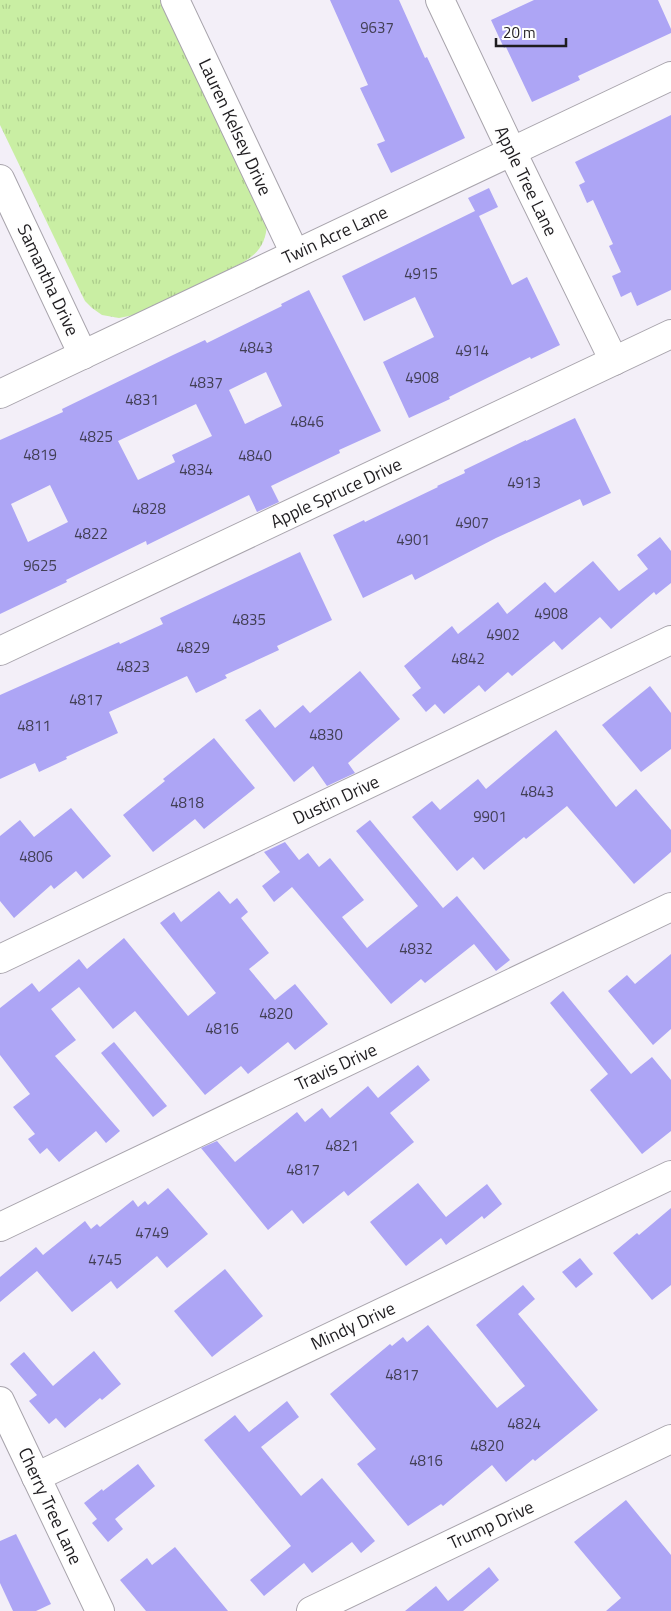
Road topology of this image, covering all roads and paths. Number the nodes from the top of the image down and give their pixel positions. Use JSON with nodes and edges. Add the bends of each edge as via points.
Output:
{"nodes":[{"id":1,"x":175,"y":0,"type":"edge"},
{"id":2,"x":440,"y":0,"type":"edge"},
{"id":3,"x":671,"y":76,"type":"edge"},
{"id":4,"x":512,"y":152,"type":"junction"},
{"id":5,"x":0,"y":179,"type":"edge"},
{"id":6,"x":295,"y":254,"type":"junction"},
{"id":7,"x":671,"y":334,"type":"edge"},
{"id":8,"x":83,"y":355,"type":"junction"},
{"id":9,"x":614,"y":361,"type":"junction"},
{"id":10,"x":0,"y":394,"type":"edge"},
{"id":11,"x":671,"y":640,"type":"edge"},
{"id":12,"x":0,"y":651,"type":"edge"},
{"id":13,"x":671,"y":907,"type":"edge"},
{"id":14,"x":0,"y":959,"type":"edge"},
{"id":15,"x":671,"y":1174,"type":"edge"},
{"id":16,"x":0,"y":1227,"type":"edge"},
{"id":17,"x":0,"y":1401,"type":"edge"},
{"id":18,"x":671,"y":1439,"type":"edge"},
{"id":19,"x":36,"y":1478,"type":"junction"},
{"id":20,"x":100,"y":1611,"type":"edge"},
{"id":21,"x":311,"y":1611,"type":"edge"}],
"edges":[{"from":1,"to":6,"type":"street","name":"Lauren Kelsey Drive"},
{"from":2,"to":4,"type":"street","name":"Apple Tree Lane"},
{"from":3,"to":4,"type":"street","name":"Twin Acre Lane"},
{"from":4,"to":6,"type":"street","name":"Twin Acre Lane"},
{"from":4,"to":9,"type":"street","name":"Apple Tree Lane"},
{"from":5,"to":8,"type":"street","name":"Samantha Drive"},
{"from":6,"to":8,"type":"street","name":"Twin Acre Lane"},
{"from":7,"to":9,"type":"street","name":"Apple Spruce Drive"},
{"from":8,"to":10,"type":"street","name":"Twin Acre Lane"},
{"from":9,"to":12,"type":"street","name":"Apple Spruce Drive"},
{"from":11,"to":14,"type":"street","name":"Dustin Drive"},
{"from":13,"to":16,"type":"street","name":"Travis Drive"},
{"from":15,"to":19,"type":"street","name":"Mindy Drive"},
{"from":17,"to":19,"type":"street","name":"Cherry Tree Lane"},
{"from":18,"to":21,"type":"street","name":"Trump Drive"},
{"from":19,"to":20,"type":"street","name":"Cherry Tree Lane"}]}
